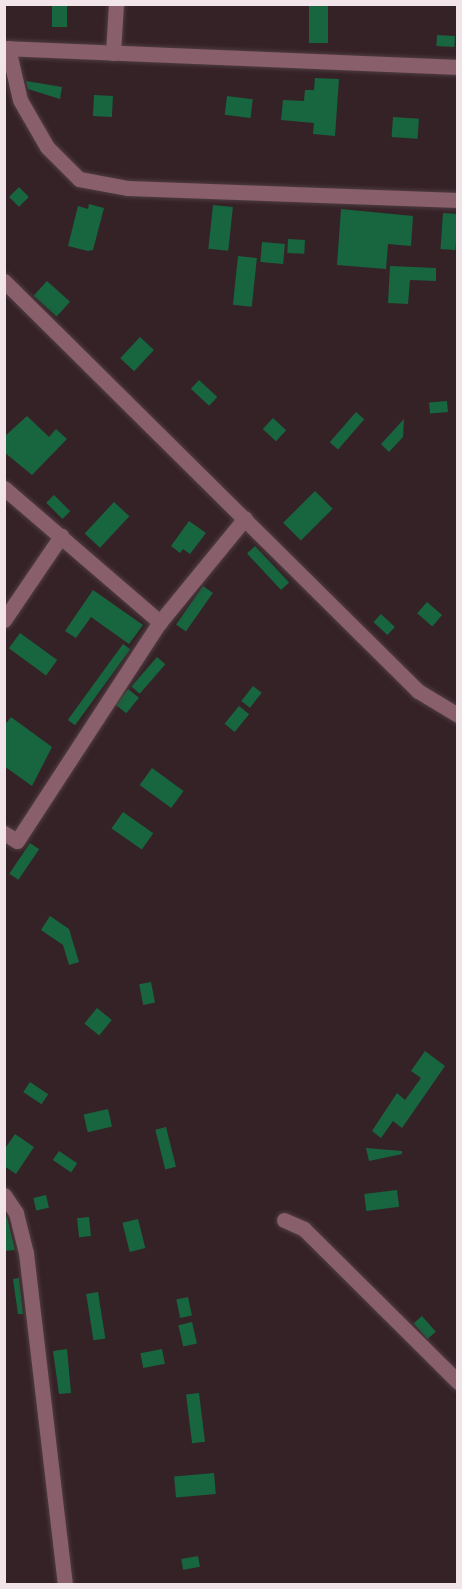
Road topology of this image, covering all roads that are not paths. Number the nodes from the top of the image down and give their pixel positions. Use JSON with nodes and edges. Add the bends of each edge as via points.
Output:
{"nodes":[{"id":1,"x":116,"y":4,"type":"edge"},
{"id":2,"x":6,"y":48,"type":"edge"},
{"id":3,"x":113,"y":53,"type":"junction"},
{"id":4,"x":458,"y":67,"type":"edge"},
{"id":5,"x":458,"y":200,"type":"edge"},
{"id":6,"x":4,"y":281,"type":"edge"},
{"id":7,"x":4,"y":488,"type":"edge"},
{"id":8,"x":245,"y":518,"type":"junction"},
{"id":9,"x":61,"y":536,"type":"junction"},
{"id":10,"x":4,"y":620,"type":"edge"},
{"id":11,"x":160,"y":622,"type":"junction"},
{"id":12,"x":458,"y":715,"type":"edge"},
{"id":13,"x":4,"y":833,"type":"edge"},
{"id":14,"x":4,"y":1196,"type":"edge"},
{"id":15,"x":284,"y":1220,"type":"dead end"},
{"id":16,"x":458,"y":1382,"type":"edge"},
{"id":17,"x":65,"y":1584,"type":"edge"}],
"edges":[{"from":1,"to":3,"type":"street"},
{"from":2,"to":3,"type":"street"},
{"from":2,"to":5,"type":"street","via":[[20,100],[47,147],[79,179],[128,188]]},
{"from":3,"to":4,"type":"street"},
{"from":6,"to":8,"type":"street"},
{"from":7,"to":9,"type":"street"},
{"from":8,"to":11,"type":"street"},
{"from":8,"to":12,"type":"street","via":[[418,691]]},
{"from":9,"to":10,"type":"street"},
{"from":9,"to":11,"type":"street"},
{"from":11,"to":13,"type":"street","via":[[17,841]]},
{"from":14,"to":17,"type":"street","via":[[16,1213],[26,1253]]},
{"from":15,"to":16,"type":"street","via":[[304,1229]]}]}
